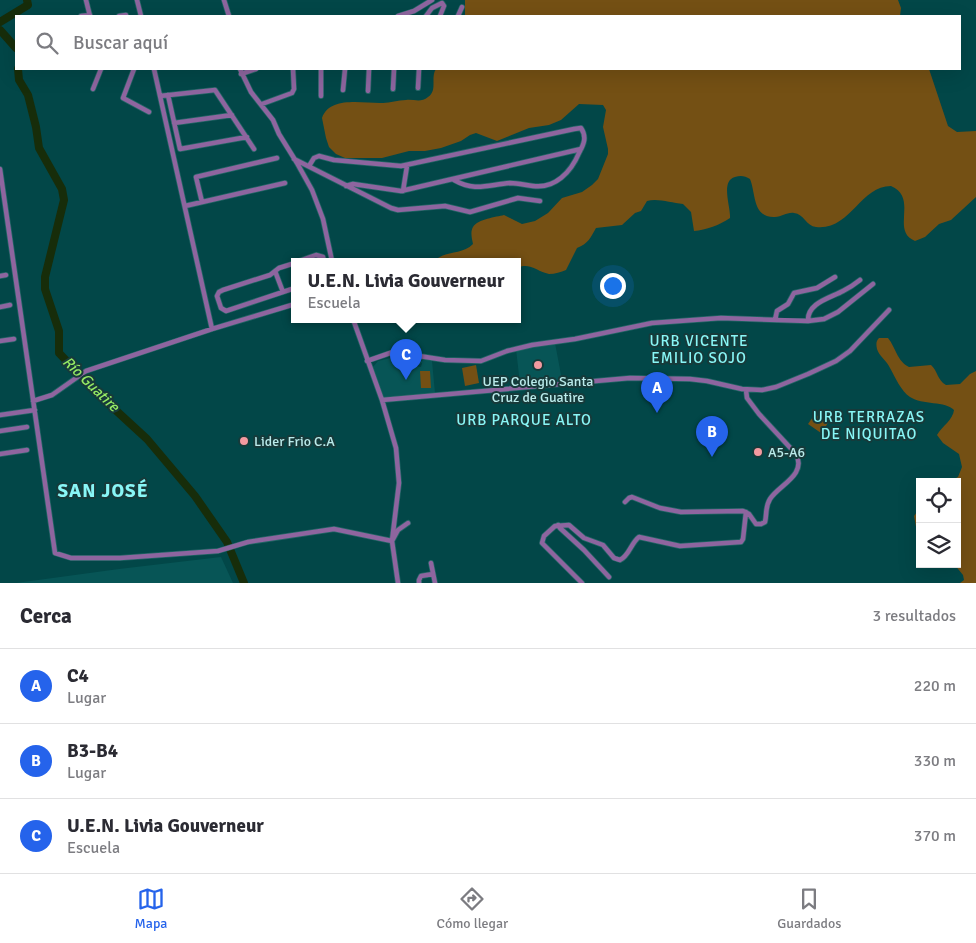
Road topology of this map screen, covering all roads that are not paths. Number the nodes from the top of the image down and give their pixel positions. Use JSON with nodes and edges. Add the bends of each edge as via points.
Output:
{"nodes":[{"id":1,"x":86,"y":0,"type":"edge"},
{"id":2,"x":137,"y":0,"type":"edge"},
{"id":3,"x":224,"y":0,"type":"edge"},
{"id":4,"x":432,"y":0,"type":"edge"},
{"id":5,"x":462,"y":6,"type":"dead end"},
{"id":6,"x":126,"y":14,"type":"dead end"},
{"id":7,"x":90,"y":15,"type":"edge"},
{"id":8,"x":122,"y":15,"type":"edge"},
{"id":9,"x":141,"y":15,"type":"edge"},
{"id":10,"x":229,"y":15,"type":"edge"},
{"id":11,"x":401,"y":15,"type":"edge"},
{"id":12,"x":427,"y":15,"type":"edge"},
{"id":13,"x":440,"y":15,"type":"edge"},
{"id":14,"x":458,"y":15,"type":"edge"},
{"id":15,"x":101,"y":70,"type":"edge"},
{"id":16,"x":134,"y":70,"type":"edge"},
{"id":17,"x":154,"y":70,"type":"edge"},
{"id":18,"x":293,"y":70,"type":"edge"},
{"id":19,"x":321,"y":70,"type":"edge"},
{"id":20,"x":345,"y":70,"type":"edge"},
{"id":21,"x":369,"y":70,"type":"edge"},
{"id":22,"x":394,"y":70,"type":"edge"},
{"id":23,"x":420,"y":70,"type":"edge"},
{"id":24,"x":240,"y":71,"type":"edge"},
{"id":25,"x":393,"y":88,"type":"dead end"},
{"id":26,"x":418,"y":88,"type":"dead end"},
{"id":27,"x":93,"y":89,"type":"dead end"},
{"id":28,"x":343,"y":90,"type":"dead end"},
{"id":29,"x":368,"y":90,"type":"dead end"},
{"id":30,"x":168,"y":95,"type":"junction"},
{"id":31,"x":160,"y":96,"type":"junction"},
{"id":32,"x":321,"y":96,"type":"dead end"},
{"id":33,"x":262,"y":104,"type":"junction"},
{"id":34,"x":149,"y":112,"type":"dead end"},
{"id":35,"x":232,"y":116,"type":"junction"},
{"id":36,"x":174,"y":123,"type":"junction"},
{"id":37,"x":247,"y":137,"type":"junction"},
{"id":38,"x":254,"y":149,"type":"dead end"},
{"id":39,"x":581,"y":149,"type":"junction"},
{"id":40,"x":277,"y":158,"type":"dead end"},
{"id":41,"x":294,"y":159,"type":"junction"},
{"id":42,"x":309,"y":166,"type":"junction"},
{"id":43,"x":407,"y":166,"type":"junction"},
{"id":44,"x":0,"y":169,"type":"edge"},
{"id":45,"x":454,"y":180,"type":"junction"},
{"id":46,"x":285,"y":183,"type":"dead end"},
{"id":47,"x":346,"y":186,"type":"junction"},
{"id":48,"x":403,"y":191,"type":"junction"},
{"id":49,"x":540,"y":201,"type":"dead end"},
{"id":50,"x":202,"y":202,"type":"junction"},
{"id":51,"x":185,"y":206,"type":"junction"},
{"id":52,"x":0,"y":217,"type":"edge"},
{"id":53,"x":7,"y":218,"type":"junction"},
{"id":54,"x":0,"y":221,"type":"edge"},
{"id":55,"x":308,"y":258,"type":"edge"},
{"id":56,"x":323,"y":258,"type":"edge"},
{"id":57,"x":331,"y":258,"type":"edge"},
{"id":58,"x":291,"y":265,"type":"edge"},
{"id":59,"x":275,"y":271,"type":"junction"},
{"id":60,"x":835,"y":277,"type":"dead end"},
{"id":61,"x":860,"y":280,"type":"dead end"},
{"id":62,"x":873,"y":284,"type":"dead end"},
{"id":63,"x":291,"y":289,"type":"edge"},
{"id":64,"x":283,"y":292,"type":"junction"},
{"id":65,"x":217,"y":296,"type":"junction"},
{"id":66,"x":205,"y":298,"type":"junction"},
{"id":67,"x":291,"y":305,"type":"edge"},
{"id":68,"x":10,"y":306,"type":"dead end"},
{"id":69,"x":0,"y":307,"type":"edge"},
{"id":70,"x":889,"y":310,"type":"dead end"},
{"id":71,"x":775,"y":320,"type":"junction"},
{"id":72,"x":808,"y":321,"type":"junction"},
{"id":73,"x":354,"y":323,"type":"edge"},
{"id":74,"x":212,"y":329,"type":"junction"},
{"id":75,"x":14,"y":339,"type":"dead end"},
{"id":76,"x":0,"y":341,"type":"edge"},
{"id":77,"x":367,"y":360,"type":"junction"},
{"id":78,"x":746,"y":390,"type":"junction"},
{"id":79,"x":382,"y":400,"type":"junction"},
{"id":80,"x":33,"y":401,"type":"junction"},
{"id":81,"x":35,"y":410,"type":"junction"},
{"id":82,"x":0,"y":415,"type":"edge"},
{"id":83,"x":27,"y":427,"type":"dead end"},
{"id":84,"x":0,"y":432,"type":"edge"},
{"id":85,"x":27,"y":450,"type":"dead end"},
{"id":86,"x":0,"y":454,"type":"edge"},
{"id":87,"x":625,"y":502,"type":"dead end"},
{"id":88,"x":746,"y":512,"type":"junction"},
{"id":89,"x":408,"y":523,"type":"dead end"},
{"id":90,"x":558,"y":525,"type":"junction"},
{"id":91,"x":392,"y":541,"type":"junction"},
{"id":92,"x":431,"y":564,"type":"dead end"},
{"id":93,"x":433,"y":574,"type":"junction"},
{"id":94,"x":609,"y":577,"type":"dead end"},
{"id":95,"x":398,"y":583,"type":"edge"},
{"id":96,"x":419,"y":583,"type":"edge"},
{"id":97,"x":435,"y":583,"type":"edge"},
{"id":98,"x":582,"y":583,"type":"edge"}],
"edges":[{"from":1,"to":7,"type":"street"},
{"from":2,"to":9,"type":"street"},
{"from":3,"to":10,"type":"street"},
{"from":4,"to":11,"type":"street"},
{"from":5,"to":14,"type":"street"},
{"from":6,"to":8,"type":"street"},
{"from":12,"to":13,"type":"street","via":[[442,3]]},
{"from":15,"to":27,"type":"street"},
{"from":16,"to":34,"type":"street","via":[[123,98]]},
{"from":17,"to":31,"type":"street"},
{"from":18,"to":33,"type":"street","via":[[292,93]]},
{"from":19,"to":32,"type":"street"},
{"from":20,"to":28,"type":"street"},
{"from":21,"to":29,"type":"street"},
{"from":22,"to":25,"type":"street"},
{"from":23,"to":26,"type":"street"},
{"from":24,"to":33,"type":"street"},
{"from":30,"to":31,"type":"street"},
{"from":30,"to":35,"type":"street","via":[[215,90]]},
{"from":30,"to":36,"type":"street"},
{"from":31,"to":51,"type":"street"},
{"from":33,"to":41,"type":"street"},
{"from":35,"to":36,"type":"street"},
{"from":35,"to":37,"type":"street"},
{"from":36,"to":37,"type":"street","via":[[180,149]]},
{"from":37,"to":38,"type":"street"},
{"from":39,"to":43,"type":"street","via":[[585,139],[581,128]]},
{"from":39,"to":45,"type":"street"},
{"from":39,"to":45,"type":"street","via":[[573,166],[562,178],[541,187],[516,183],[474,187]]},
{"from":40,"to":50,"type":"street","via":[[196,177]]},
{"from":41,"to":42,"type":"street"},
{"from":41,"to":57,"type":"street","via":[[312,190],[323,219]]},
{"from":42,"to":43,"type":"street","via":[[319,156]]},
{"from":42,"to":47,"type":"street"},
{"from":43,"to":48,"type":"street"},
{"from":44,"to":53,"type":"street"},
{"from":45,"to":48,"type":"street"},
{"from":46,"to":50,"type":"street"},
{"from":47,"to":48,"type":"street","via":[[353,184]]},
{"from":47,"to":49,"type":"street","via":[[398,210],[436,206],[470,212],[518,198]]},
{"from":50,"to":51,"type":"street"},
{"from":51,"to":66,"type":"street"},
{"from":52,"to":53,"type":"street"},
{"from":53,"to":54,"type":"street"},
{"from":53,"to":80,"type":"street"},
{"from":55,"to":56,"type":"street","via":[[318,255]]},
{"from":58,"to":59,"type":"street"},
{"from":59,"to":64,"type":"street"},
{"from":59,"to":65,"type":"street","via":[[219,292]]},
{"from":60,"to":71,"type":"street","via":[[817,288],[794,293],[788,304],[777,311]]},
{"from":61,"to":72,"type":"street","via":[[812,308]]},
{"from":62,"to":72,"type":"street","via":[[838,312],[824,319]]},
{"from":63,"to":64,"type":"street"},
{"from":64,"to":65,"type":"street","via":[[226,311],[221,308]]},
{"from":65,"to":66,"type":"street"},
{"from":66,"to":74,"type":"street"},
{"from":67,"to":74,"type":"street"},
{"from":68,"to":69,"type":"street"},
{"from":70,"to":78,"type":"street","via":[[850,351],[836,361],[776,387]]},
{"from":71,"to":72,"type":"street"},
{"from":71,"to":77,"type":"street","via":[[721,318],[652,323],[532,345],[481,361],[445,360],[393,352]]},
{"from":73,"to":77,"type":"street"},
{"from":74,"to":80,"type":"street","via":[[86,370],[52,396]]},
{"from":75,"to":76,"type":"street"},
{"from":77,"to":79,"type":"street"},
{"from":78,"to":79,"type":"street","via":[[690,379],[630,378]]},
{"from":78,"to":88,"type":"street","via":[[750,403],[796,454],[799,463],[789,481],[770,499],[764,522],[756,524]]},
{"from":79,"to":91,"type":"street","via":[[396,448],[398,474]]},
{"from":80,"to":81,"type":"street"},
{"from":81,"to":82,"type":"street"},
{"from":81,"to":91,"type":"street","via":[[55,553],[71,558],[120,558],[223,550],[248,542],[334,529]]},
{"from":83,"to":84,"type":"street"},
{"from":85,"to":86,"type":"street"},
{"from":87,"to":88,"type":"street","via":[[632,497],[681,512]]},
{"from":88,"to":90,"type":"street","via":[[741,542],[680,546],[639,537],[620,560],[603,545],[584,538],[568,526]]},
{"from":89,"to":91,"type":"street","via":[[398,530]]},
{"from":90,"to":94,"type":"street"},
{"from":90,"to":98,"type":"street","via":[[545,534],[542,543]]},
{"from":91,"to":95,"type":"street"},
{"from":92,"to":93,"type":"street"},
{"from":93,"to":96,"type":"street","via":[[420,577]]},
{"from":93,"to":97,"type":"street"}]}
